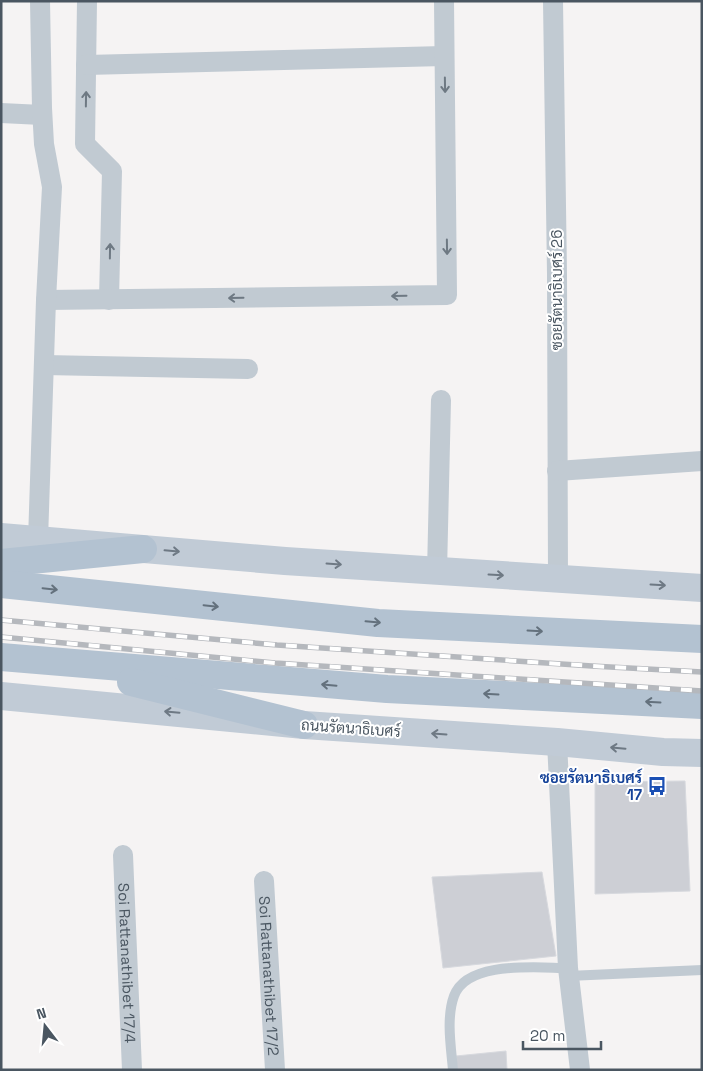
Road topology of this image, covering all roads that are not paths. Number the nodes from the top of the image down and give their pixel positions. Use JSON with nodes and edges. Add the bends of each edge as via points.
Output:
{"nodes":[{"id":1,"x":40,"y":1,"type":"edge"},
{"id":2,"x":87,"y":1,"type":"edge"},
{"id":3,"x":444,"y":1,"type":"edge"},
{"id":4,"x":553,"y":1,"type":"edge"},
{"id":5,"x":444,"y":56,"type":"junction"},
{"id":6,"x":86,"y":65,"type":"junction"},
{"id":7,"x":1,"y":113,"type":"edge"},
{"id":8,"x":42,"y":115,"type":"junction"},
{"id":9,"x":46,"y":300,"type":"junction"},
{"id":10,"x":109,"y":300,"type":"junction"},
{"id":11,"x":44,"y":365,"type":"junction"},
{"id":12,"x":248,"y":369,"type":"dead end"},
{"id":13,"x":441,"y":400,"type":"dead end"},
{"id":14,"x":702,"y":461,"type":"edge"},
{"id":15,"x":557,"y":471,"type":"junction"},
{"id":16,"x":1,"y":537,"type":"edge"},
{"id":17,"x":38,"y":540,"type":"junction"},
{"id":18,"x":143,"y":549,"type":"junction"},
{"id":19,"x":1,"y":563,"type":"edge"},
{"id":20,"x":437,"y":572,"type":"junction"},
{"id":21,"x":558,"y":579,"type":"junction"},
{"id":22,"x":1,"y":584,"type":"edge"},
{"id":23,"x":702,"y":588,"type":"edge"},
{"id":24,"x":702,"y":639,"type":"edge"},
{"id":25,"x":1,"y":657,"type":"edge"},
{"id":26,"x":49,"y":662,"type":"junction"},
{"id":27,"x":1,"y":696,"type":"edge"},
{"id":28,"x":702,"y":705,"type":"edge"},
{"id":29,"x":304,"y":725,"type":"junction"},
{"id":30,"x":557,"y":742,"type":"junction"},
{"id":31,"x":702,"y":753,"type":"edge"},
{"id":32,"x":123,"y":855,"type":"dead end"},
{"id":33,"x":264,"y":881,"type":"dead end"},
{"id":34,"x":702,"y":970,"type":"edge"},
{"id":35,"x":568,"y":972,"type":"junction"},
{"id":36,"x":132,"y":1070,"type":"edge"},
{"id":37,"x":275,"y":1070,"type":"edge"},
{"id":38,"x":453,"y":1070,"type":"edge"},
{"id":39,"x":580,"y":1070,"type":"edge"}],
"edges":[{"from":1,"to":8,"type":"street"},
{"from":2,"to":6,"type":"street"},
{"from":3,"to":5,"type":"street"},
{"from":4,"to":15,"type":"street","name":"ซอยรัตนาธิเบศร์ 26"},
{"from":5,"to":6,"type":"street"},
{"from":5,"to":10,"type":"street","one_way":true,"via":[[447,295]]},
{"from":10,"to":6,"type":"street","one_way":true,"via":[[112,171],[85,144]]},
{"from":7,"to":8,"type":"street"},
{"from":8,"to":9,"type":"street","via":[[52,187]]},
{"from":9,"to":10,"type":"street"},
{"from":9,"to":11,"type":"street"},
{"from":11,"to":12,"type":"street"},
{"from":11,"to":17,"type":"street"},
{"from":13,"to":20,"type":"street"},
{"from":14,"to":15,"type":"street"},
{"from":15,"to":21,"type":"street","name":"ซอยรัตนาธิเบศร์ 26"},
{"from":16,"to":17,"type":"main road"},
{"from":17,"to":18,"type":"main road"},
{"from":18,"to":19,"type":"main road"},
{"from":18,"to":20,"type":"main road","one_way":true},
{"from":20,"to":21,"type":"main road","one_way":true},
{"from":21,"to":23,"type":"main road","one_way":true},
{"from":22,"to":24,"type":"main road","one_way":true,"via":[[378,623]]},
{"from":25,"to":26,"type":"main road"},
{"from":28,"to":26,"type":"main road","one_way":true,"via":[[387,689]]},
{"from":26,"to":29,"type":"main road"},
{"from":29,"to":27,"type":"main road","name":"ถนนรัตนาธิเบศร์","one_way":true},
{"from":30,"to":29,"type":"main road","name":"ถนนรัตนาธิเบศร์","one_way":true},
{"from":31,"to":30,"type":"main road","name":"ถนนรัตนาธิเบศร์","one_way":true},
{"from":30,"to":35,"type":"street"},
{"from":32,"to":36,"type":"street","name":"Soi Rattanathibet 17/4"},
{"from":33,"to":37,"type":"street","name":"Soi Rattanathibet 17/2"},
{"from":34,"to":35,"type":"lane"},
{"from":35,"to":38,"type":"lane","via":[[488,971],[466,979],[454,995],[450,1015]]},
{"from":35,"to":39,"type":"street"}]}
